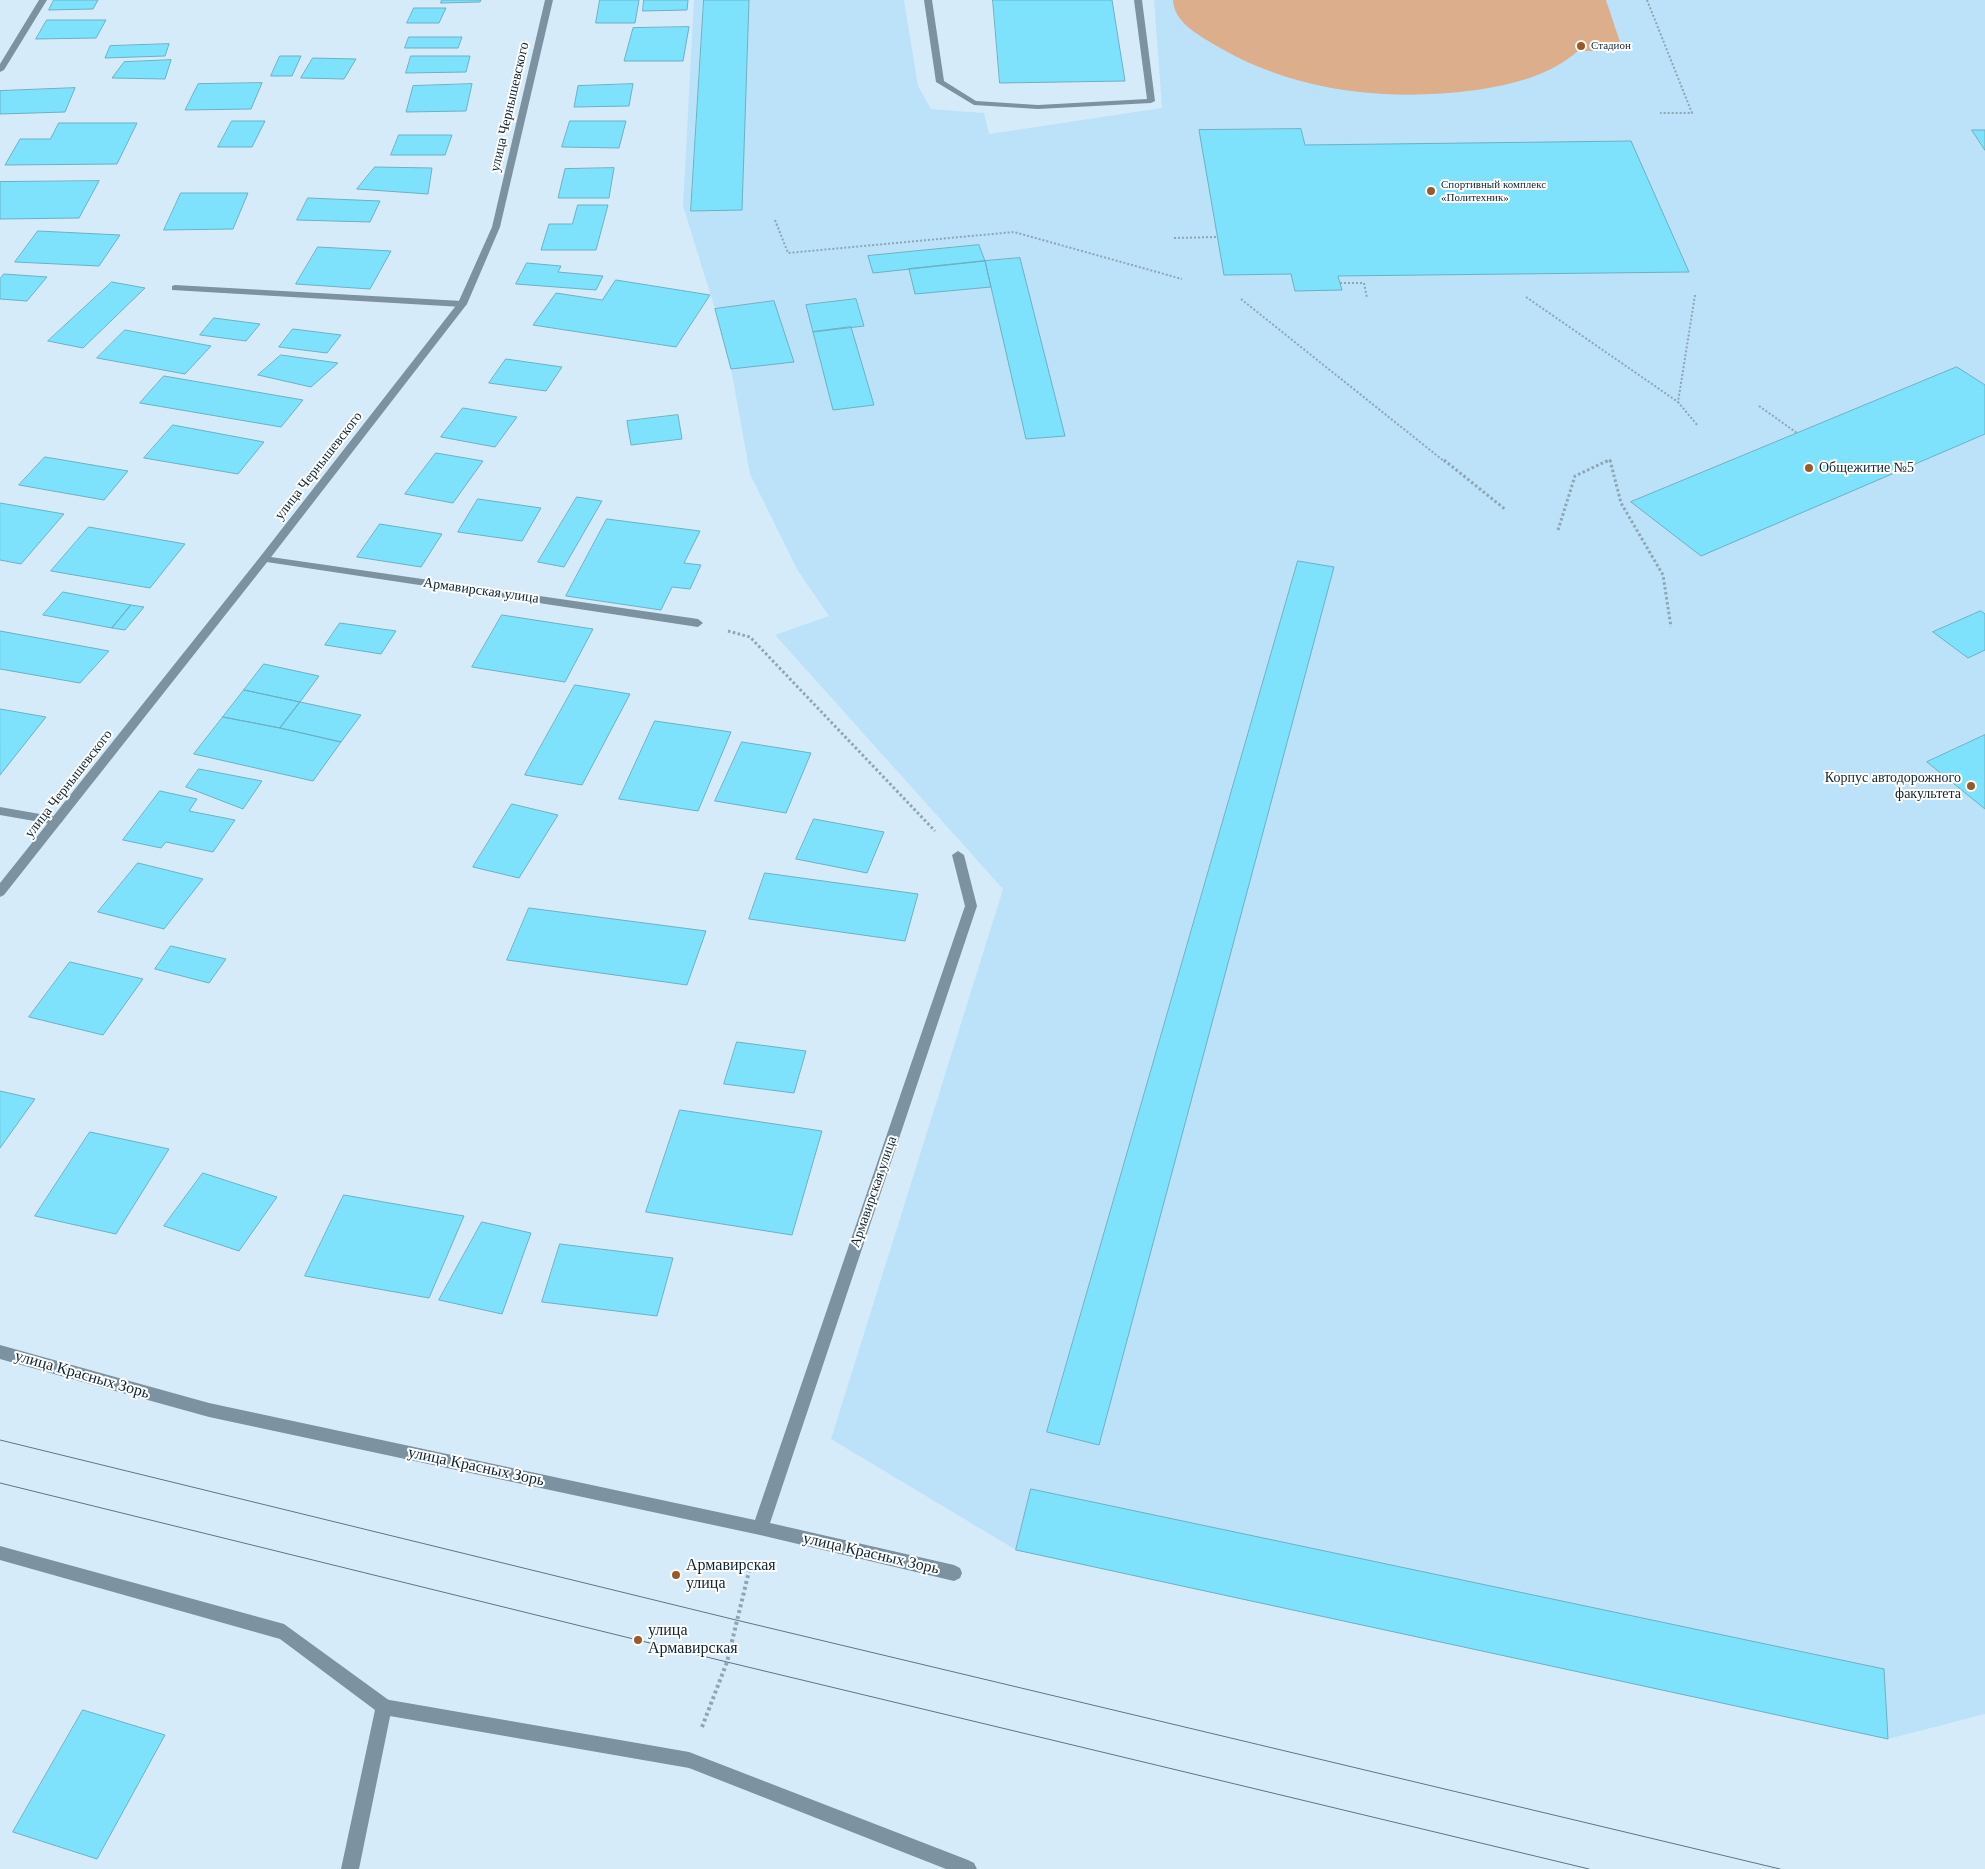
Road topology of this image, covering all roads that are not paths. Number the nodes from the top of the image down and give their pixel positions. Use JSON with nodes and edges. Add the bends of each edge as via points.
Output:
{"nodes":[{"id":1,"x":43,"y":0,"type":"edge"},
{"id":2,"x":549,"y":0,"type":"edge"},
{"id":3,"x":928,"y":0,"type":"edge"},
{"id":4,"x":1138,"y":0,"type":"edge"},
{"id":5,"x":0,"y":70,"type":"edge"},
{"id":6,"x":174,"y":288,"type":"dead end"},
{"id":7,"x":462,"y":304,"type":"junction"},
{"id":8,"x":264,"y":559,"type":"junction"},
{"id":9,"x":698,"y":623,"type":"road end"},
{"id":10,"x":0,"y":811,"type":"edge"},
{"id":11,"x":57,"y":821,"type":"junction"},
{"id":12,"x":958,"y":855,"type":"road end"},
{"id":13,"x":0,"y":892,"type":"edge"},
{"id":14,"x":0,"y":1352,"type":"edge"},
{"id":15,"x":760,"y":1528,"type":"junction"},
{"id":16,"x":0,"y":1553,"type":"edge"},
{"id":17,"x":954,"y":1573,"type":"dead end"},
{"id":18,"x":384,"y":1707,"type":"junction"},
{"id":19,"x":350,"y":1869,"type":"edge"},
{"id":20,"x":968,"y":1869,"type":"edge"}],
"edges":[{"from":1,"to":5,"type":"street"},
{"from":2,"to":7,"type":"street","name":"улица Чернышевского","via":[[496,227]]},
{"from":3,"to":4,"type":"street","via":[[940,82],[974,103],[1038,107],[1151,101]]},
{"from":6,"to":7,"type":"street"},
{"from":7,"to":8,"type":"street","name":"улица Чернышевского"},
{"from":8,"to":9,"type":"street","name":"Армавирская улица"},
{"from":8,"to":11,"type":"street","name":"улица Чернышевского"},
{"from":10,"to":11,"type":"street"},
{"from":11,"to":13,"type":"street","name":"улица Чернышевского"},
{"from":12,"to":15,"type":"street","name":"Армавирская улица","via":[[971,906]]},
{"from":14,"to":15,"type":"street","name":"улица Красных Зорь","via":[[209,1410]]},
{"from":15,"to":17,"type":"street","name":"улица Красных Зорь"},
{"from":16,"to":18,"type":"street","via":[[284,1632]]},
{"from":18,"to":19,"type":"street"},
{"from":18,"to":20,"type":"street","via":[[689,1760]]}]}
